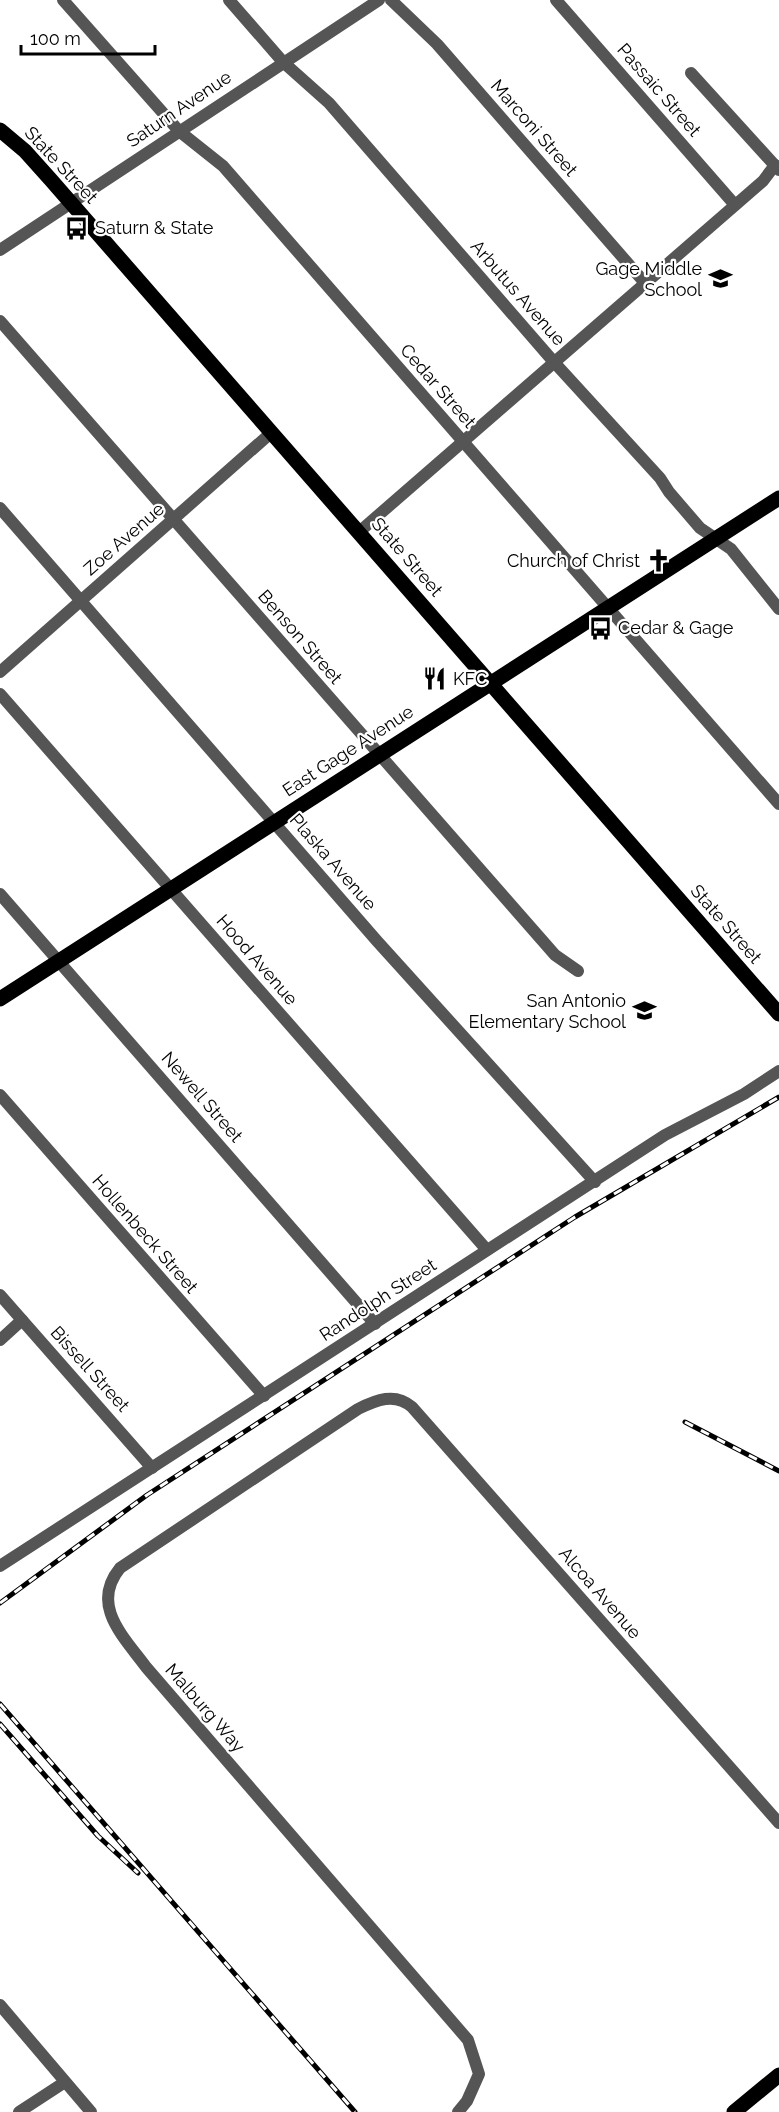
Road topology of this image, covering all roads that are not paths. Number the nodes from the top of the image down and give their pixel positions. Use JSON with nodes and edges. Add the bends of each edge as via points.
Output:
{"nodes":[{"id":1,"x":63,"y":0,"type":"edge"},
{"id":2,"x":229,"y":0,"type":"edge"},
{"id":3,"x":379,"y":0,"type":"edge"},
{"id":4,"x":392,"y":0,"type":"edge"},
{"id":5,"x":556,"y":0,"type":"edge"},
{"id":6,"x":283,"y":62,"type":"junction"},
{"id":7,"x":691,"y":73,"type":"dead end"},
{"id":8,"x":0,"y":130,"type":"edge"},
{"id":9,"x":179,"y":131,"type":"junction"},
{"id":10,"x":777,"y":170,"type":"edge"},
{"id":11,"x":71,"y":203,"type":"junction"},
{"id":12,"x":735,"y":205,"type":"junction"},
{"id":13,"x":0,"y":250,"type":"edge"},
{"id":14,"x":645,"y":283,"type":"junction"},
{"id":15,"x":0,"y":321,"type":"edge"},
{"id":16,"x":554,"y":361,"type":"junction"},
{"id":17,"x":272,"y":432,"type":"junction"},
{"id":18,"x":463,"y":441,"type":"junction"},
{"id":19,"x":779,"y":498,"type":"edge"},
{"id":20,"x":0,"y":508,"type":"edge"},
{"id":21,"x":173,"y":520,"type":"junction"},
{"id":22,"x":359,"y":532,"type":"junction"},
{"id":23,"x":717,"y":538,"type":"junction"},
{"id":24,"x":81,"y":600,"type":"junction"},
{"id":25,"x":608,"y":608,"type":"junction"},
{"id":26,"x":779,"y":609,"type":"edge"},
{"id":27,"x":0,"y":672,"type":"edge"},
{"id":28,"x":490,"y":682,"type":"junction"},
{"id":29,"x":0,"y":694,"type":"edge"},
{"id":30,"x":379,"y":754,"type":"junction"},
{"id":31,"x":779,"y":804,"type":"edge"},
{"id":32,"x":274,"y":821,"type":"junction"},
{"id":33,"x":170,"y":888,"type":"junction"},
{"id":34,"x":0,"y":894,"type":"edge"},
{"id":35,"x":58,"y":960,"type":"junction"},
{"id":36,"x":578,"y":971,"type":"dead end"},
{"id":37,"x":0,"y":999,"type":"edge"},
{"id":38,"x":779,"y":1014,"type":"edge"},
{"id":39,"x":779,"y":1071,"type":"edge"},
{"id":40,"x":0,"y":1095,"type":"edge"},
{"id":41,"x":595,"y":1182,"type":"junction"},
{"id":42,"x":487,"y":1250,"type":"junction"},
{"id":43,"x":0,"y":1294,"type":"edge"},
{"id":44,"x":22,"y":1320,"type":"junction"},
{"id":45,"x":375,"y":1324,"type":"junction"},
{"id":46,"x":0,"y":1340,"type":"edge"},
{"id":47,"x":264,"y":1396,"type":"junction"},
{"id":48,"x":388,"y":1398,"type":"joint"},
{"id":49,"x":152,"y":1468,"type":"junction"},
{"id":50,"x":0,"y":1566,"type":"edge"},
{"id":51,"x":779,"y":1823,"type":"edge"},
{"id":52,"x":0,"y":2005,"type":"edge"},
{"id":53,"x":779,"y":2075,"type":"edge"},
{"id":54,"x":65,"y":2082,"type":"junction"},
{"id":55,"x":19,"y":2112,"type":"edge"},
{"id":56,"x":91,"y":2112,"type":"edge"},
{"id":57,"x":458,"y":2112,"type":"edge"},
{"id":58,"x":734,"y":2112,"type":"edge"}],
"edges":[{"from":1,"to":9,"type":"street","name":"Cedar Street"},
{"from":2,"to":6,"type":"street","name":"Arbutus Avenue"},
{"from":3,"to":6,"type":"street","name":"Saturn Avenue"},
{"from":4,"to":14,"type":"street","name":"Marconi Street","via":[[437,44]]},
{"from":5,"to":12,"type":"street","name":"Passaic Street"},
{"from":6,"to":9,"type":"street","name":"Saturn Avenue"},
{"from":6,"to":16,"type":"street","name":"Arbutus Avenue","via":[[329,103]]},
{"from":7,"to":10,"type":"street"},
{"from":8,"to":11,"type":"main road","name":"State Street","via":[[26,152]]},
{"from":9,"to":11,"type":"street","name":"Saturn Avenue"},
{"from":9,"to":18,"type":"street","name":"Cedar Street","via":[[223,166]]},
{"from":10,"to":12,"type":"street"},
{"from":11,"to":13,"type":"street","name":"Saturn Avenue"},
{"from":11,"to":17,"type":"main road","name":"State Street"},
{"from":12,"to":14,"type":"street"},
{"from":14,"to":16,"type":"street"},
{"from":15,"to":21,"type":"street","name":"Benson Street"},
{"from":16,"to":18,"type":"street"},
{"from":16,"to":23,"type":"street","name":"Arbutus Avenue","via":[[700,528]]},
{"from":17,"to":21,"type":"street","name":"Zoe Avenue"},
{"from":17,"to":22,"type":"main road","name":"State Street"},
{"from":18,"to":22,"type":"street"},
{"from":18,"to":25,"type":"street","name":"Cedar Street"},
{"from":19,"to":23,"type":"main road","name":"East Gage Avenue"},
{"from":20,"to":24,"type":"street","name":"Plaska Avenue"},
{"from":21,"to":24,"type":"street","name":"Zoe Avenue"},
{"from":21,"to":30,"type":"street","name":"Benson Street"},
{"from":22,"to":28,"type":"main road","name":"State Street"},
{"from":23,"to":25,"type":"main road","name":"East Gage Avenue"},
{"from":23,"to":26,"type":"street","name":"Arbutus Avenue","via":[[731,549]]},
{"from":24,"to":27,"type":"street","name":"Zoe Avenue"},
{"from":24,"to":32,"type":"street","name":"Plaska Avenue"},
{"from":25,"to":28,"type":"main road","name":"East Gage Avenue"},
{"from":25,"to":31,"type":"street","name":"Cedar Street"},
{"from":28,"to":30,"type":"main road","name":"East Gage Avenue"},
{"from":28,"to":38,"type":"main road","name":"State Street"},
{"from":29,"to":33,"type":"street","name":"Hood Avenue"},
{"from":30,"to":32,"type":"main road","name":"East Gage Avenue"},
{"from":30,"to":36,"type":"street","name":"Benson Street","via":[[555,955]]},
{"from":32,"to":33,"type":"main road","name":"East Gage Avenue"},
{"from":32,"to":41,"type":"street","name":"Plaska Avenue"},
{"from":33,"to":35,"type":"main road","name":"East Gage Avenue"},
{"from":33,"to":42,"type":"street","name":"Hood Avenue"},
{"from":34,"to":35,"type":"street","name":"Newell Street"},
{"from":35,"to":37,"type":"main road","name":"East Gage Avenue"},
{"from":35,"to":45,"type":"street","name":"Newell Street"},
{"from":39,"to":41,"type":"street","name":"Randolph Street","via":[[665,1135]]},
{"from":40,"to":47,"type":"street","name":"Hollenbeck Street"},
{"from":41,"to":42,"type":"street","name":"Randolph Street"},
{"from":42,"to":45,"type":"street","name":"Randolph Street"},
{"from":43,"to":44,"type":"street","name":"Bissell Street"},
{"from":44,"to":46,"type":"street"},
{"from":44,"to":49,"type":"street","name":"Bissell Street"},
{"from":45,"to":47,"type":"street","name":"Randolph Street"},
{"from":47,"to":49,"type":"street","name":"Randolph Street"},
{"from":48,"to":51,"type":"street","name":"Alcoa Avenue","via":[[412,1407]]},
{"from":48,"to":57,"type":"street","name":"Malburg Way","via":[[358,1409],[120,1568],[106,1595],[114,1624],[146,1667],[468,2040],[480,2074]]},
{"from":49,"to":50,"type":"street","name":"Randolph Street"},
{"from":52,"to":54,"type":"street"},
{"from":53,"to":58,"type":"main road"},
{"from":54,"to":55,"type":"street"},
{"from":54,"to":56,"type":"street"}]}
